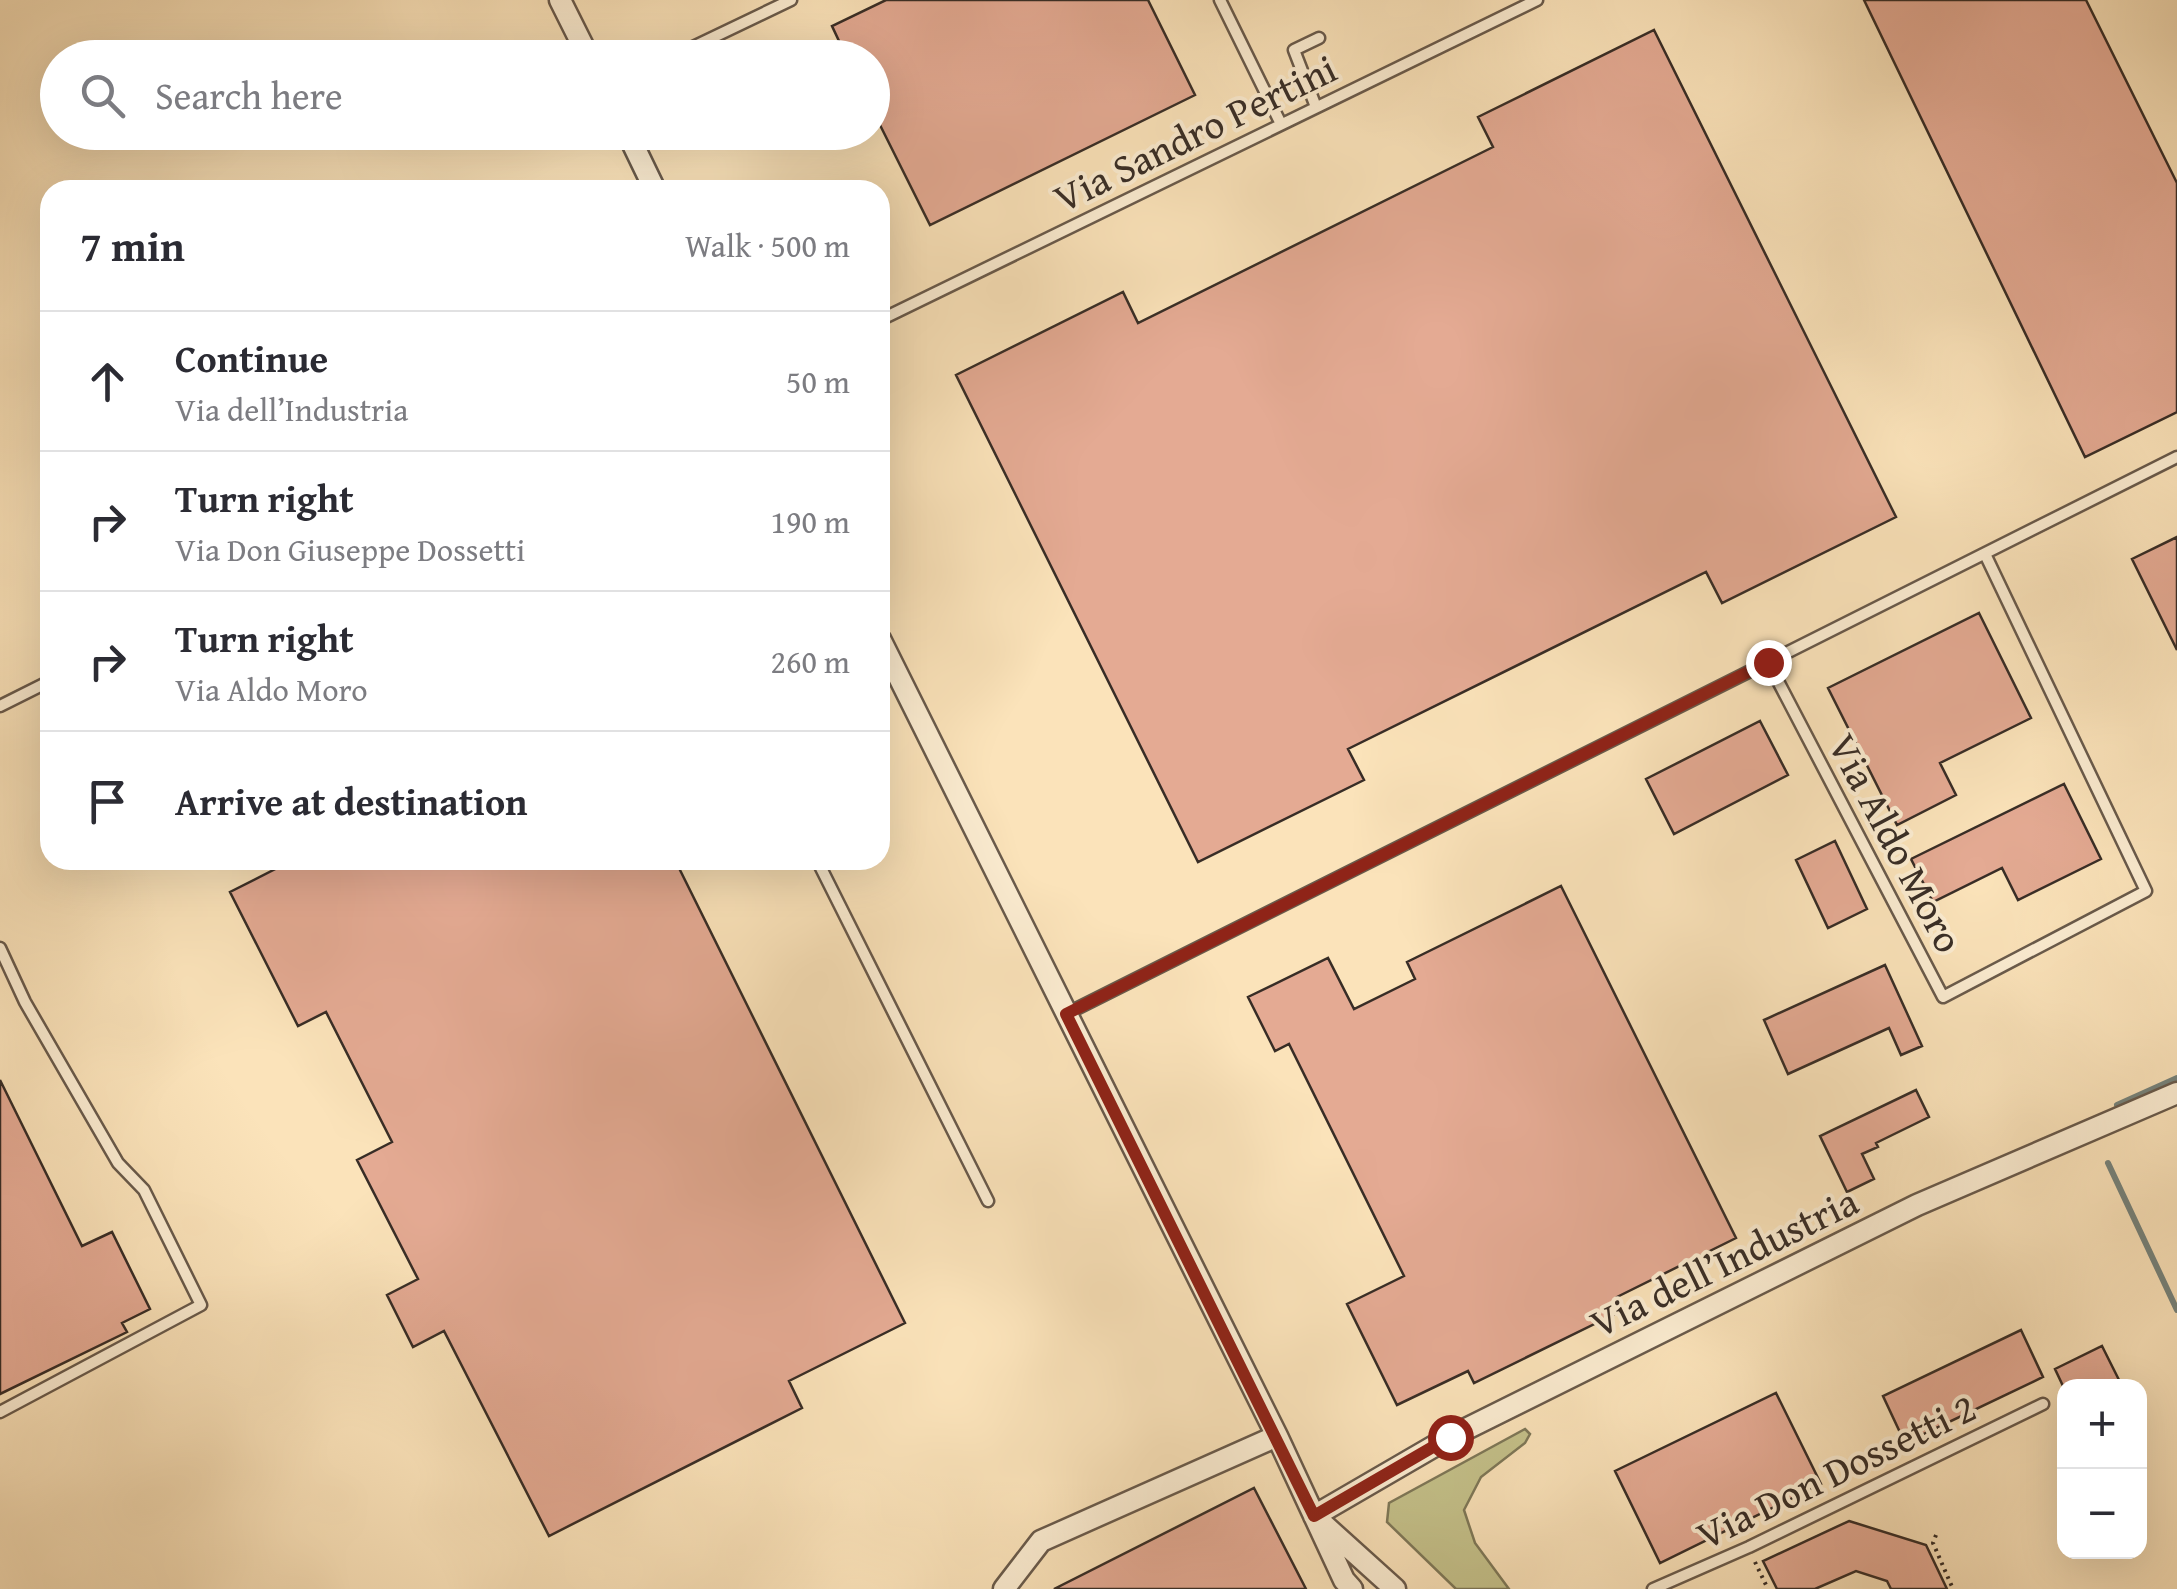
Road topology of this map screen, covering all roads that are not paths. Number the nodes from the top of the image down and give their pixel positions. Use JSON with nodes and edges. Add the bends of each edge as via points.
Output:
{"nodes":[{"id":1,"x":560,"y":0,"type":"edge"},
{"id":2,"x":790,"y":0,"type":"edge"},
{"id":3,"x":1220,"y":0,"type":"edge"},
{"id":4,"x":1537,"y":0,"type":"edge"},
{"id":5,"x":1320,"y":38,"type":"dead end"},
{"id":6,"x":580,"y":40,"type":"edge"},
{"id":7,"x":707,"y":40,"type":"edge"},
{"id":8,"x":1316,"y":107,"type":"junction"},
{"id":9,"x":1281,"y":124,"type":"junction"},
{"id":10,"x":635,"y":150,"type":"edge"},
{"id":11,"x":651,"y":180,"type":"edge"},
{"id":12,"x":890,"y":315,"type":"edge"},
{"id":13,"x":2177,"y":457,"type":"edge"},
{"id":14,"x":1984,"y":554,"type":"junction"},
{"id":15,"x":890,"y":660,"type":"edge"},
{"id":16,"x":1768,"y":662,"type":"junction"},
{"id":17,"x":40,"y":686,"type":"edge"},
{"id":18,"x":0,"y":706,"type":"edge"},
{"id":19,"x":822,"y":870,"type":"edge"},
{"id":20,"x":0,"y":948,"type":"edge"},
{"id":21,"x":1066,"y":1014,"type":"junction"},
{"id":22,"x":2177,"y":1094,"type":"edge"},
{"id":23,"x":988,"y":1202,"type":"dead end"},
{"id":24,"x":2043,"y":1404,"type":"dead end"},
{"id":25,"x":0,"y":1412,"type":"edge"},
{"id":26,"x":1276,"y":1436,"type":"junction"},
{"id":27,"x":1314,"y":1516,"type":"junction"},
{"id":28,"x":1004,"y":1589,"type":"edge"},
{"id":29,"x":1352,"y":1589,"type":"edge"},
{"id":30,"x":1396,"y":1589,"type":"edge"},
{"id":31,"x":1654,"y":1589,"type":"edge"}],
"edges":[{"from":1,"to":6,"type":"street"},
{"from":2,"to":7,"type":"lane"},
{"from":3,"to":9,"type":"lane"},
{"from":4,"to":8,"type":"lane","name":"Via Sandro Pertini"},
{"from":5,"to":8,"type":"lane","via":[[1294,50]]},
{"from":8,"to":9,"type":"lane","name":"Via Sandro Pertini"},
{"from":9,"to":12,"type":"lane","name":"Via Sandro Pertini"},
{"from":10,"to":11,"type":"street"},
{"from":13,"to":14,"type":"lane"},
{"from":14,"to":16,"type":"lane"},
{"from":14,"to":16,"type":"lane","name":"Via Aldo Moro","via":[[2146,891],[1943,996]]},
{"from":15,"to":21,"type":"street"},
{"from":16,"to":21,"type":"lane"},
{"from":17,"to":18,"type":"lane"},
{"from":19,"to":23,"type":"lane"},
{"from":20,"to":25,"type":"lane","via":[[118,1163],[144,1190],[201,1305]]},
{"from":21,"to":26,"type":"street"},
{"from":22,"to":27,"type":"street","name":"Via dell’Industria","via":[[1917,1205],[1450,1437]]},
{"from":24,"to":31,"type":"lane","name":"Via Don Dossetti 2"},
{"from":26,"to":27,"type":"street"},
{"from":26,"to":28,"type":"street","via":[[1040,1542]]},
{"from":27,"to":29,"type":"street"},
{"from":27,"to":30,"type":"street"}]}
